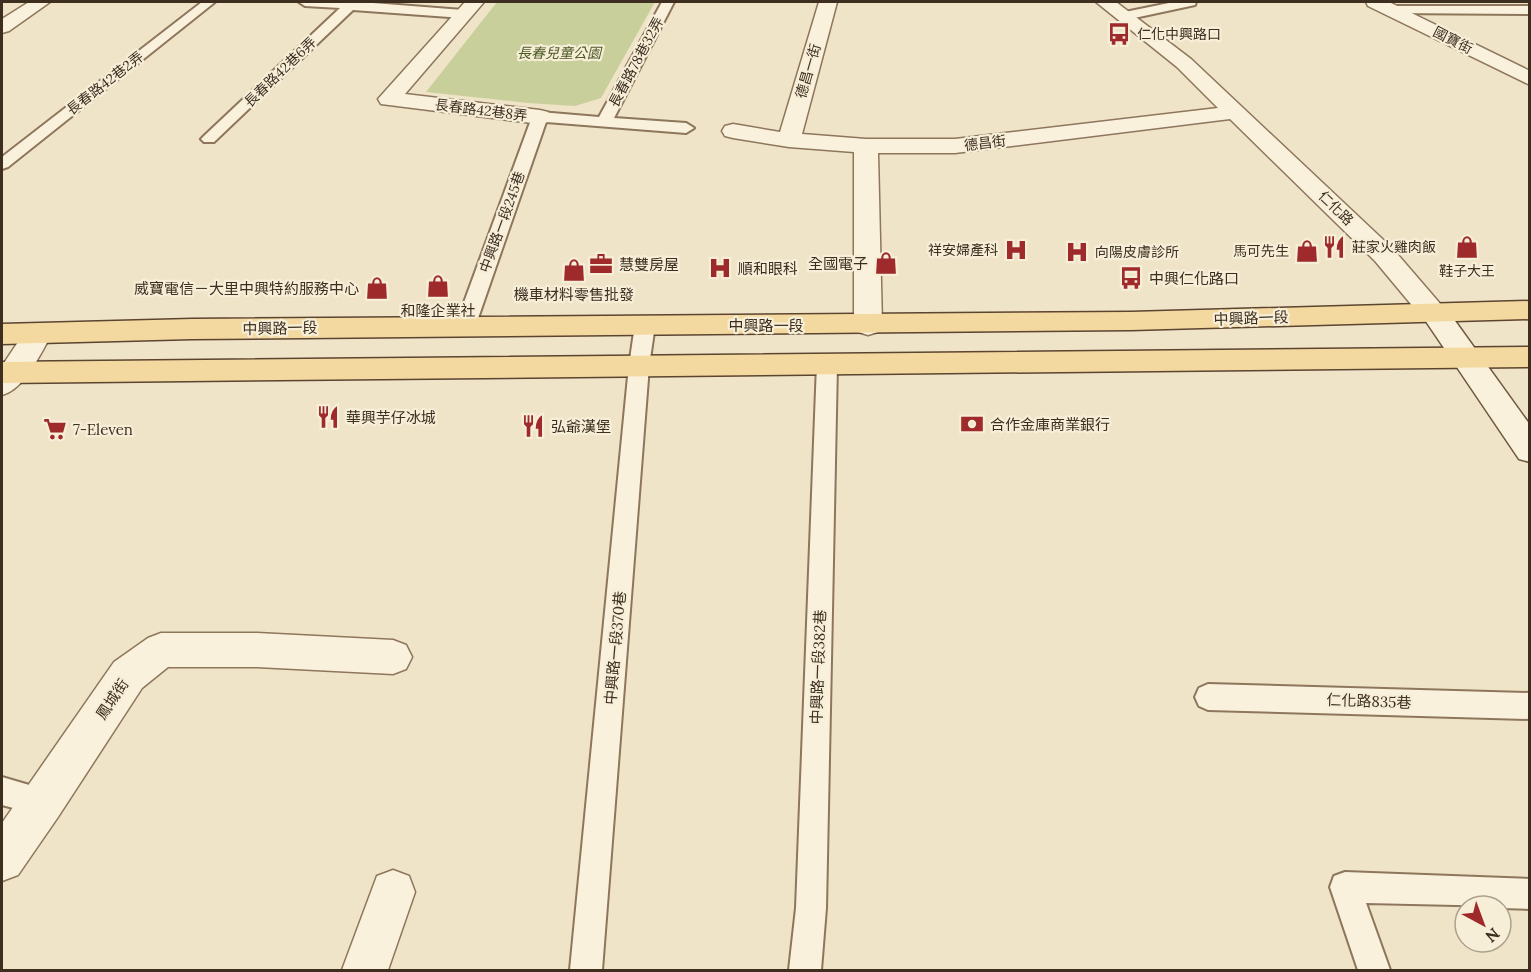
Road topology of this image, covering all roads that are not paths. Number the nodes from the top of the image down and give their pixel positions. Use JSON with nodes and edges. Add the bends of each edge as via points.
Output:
{"nodes":[{"id":1,"x":41,"y":2,"type":"edge"},
{"id":2,"x":209,"y":2,"type":"edge"},
{"id":3,"x":305,"y":2,"type":"edge"},
{"id":4,"x":668,"y":2,"type":"edge"},
{"id":5,"x":828,"y":2,"type":"edge"},
{"id":6,"x":1105,"y":2,"type":"edge"},
{"id":7,"x":1190,"y":2,"type":"edge"},
{"id":8,"x":352,"y":3,"type":"edge"},
{"id":9,"x":1384,"y":6,"type":"edge"},
{"id":10,"x":469,"y":8,"type":"edge"},
{"id":11,"x":1530,"y":10,"type":"edge"},
{"id":12,"x":1125,"y":16,"type":"junction"},
{"id":13,"x":2,"y":27,"type":"edge"},
{"id":14,"x":1530,"y":79,"type":"edge"},
{"id":15,"x":1236,"y":112,"type":"junction"},
{"id":16,"x":540,"y":117,"type":"junction"},
{"id":17,"x":604,"y":122,"type":"junction"},
{"id":18,"x":686,"y":128,"type":"dead end"},
{"id":19,"x":733,"y":131,"type":"dead end"},
{"id":20,"x":210,"y":139,"type":"dead end"},
{"id":21,"x":789,"y":140,"type":"junction"},
{"id":22,"x":866,"y":146,"type":"junction"},
{"id":23,"x":2,"y":164,"type":"edge"},
{"id":24,"x":1530,"y":310,"type":"edge"},
{"id":25,"x":1435,"y":314,"type":"junction"},
{"id":26,"x":645,"y":325,"type":"junction"},
{"id":27,"x":868,"y":325,"type":"junction"},
{"id":28,"x":465,"y":327,"type":"junction"},
{"id":29,"x":2,"y":334,"type":"edge"},
{"id":30,"x":38,"y":334,"type":"junction"},
{"id":31,"x":1530,"y":357,"type":"edge"},
{"id":32,"x":1466,"y":359,"type":"junction"},
{"id":33,"x":827,"y":364,"type":"junction"},
{"id":34,"x":639,"y":366,"type":"junction"},
{"id":35,"x":5,"y":377,"type":"edge"},
{"id":36,"x":1530,"y":450,"type":"edge"},
{"id":37,"x":393,"y":657,"type":"dead end"},
{"id":38,"x":1208,"y":697,"type":"dead end"},
{"id":39,"x":1530,"y":706,"type":"edge"},
{"id":40,"x":2,"y":791,"type":"edge"},
{"id":41,"x":43,"y":802,"type":"junction"},
{"id":42,"x":2,"y":860,"type":"edge"},
{"id":43,"x":393,"y":892,"type":"dead end"},
{"id":44,"x":1530,"y":894,"type":"edge"},
{"id":45,"x":365,"y":970,"type":"edge"},
{"id":46,"x":586,"y":970,"type":"edge"},
{"id":47,"x":805,"y":970,"type":"edge"},
{"id":48,"x":1374,"y":970,"type":"edge"}],
"edges":[{"from":1,"to":13,"type":"street"},
{"from":2,"to":23,"type":"lane","name":"長春路42巷2弄"},
{"from":3,"to":8,"type":"lane"},
{"from":4,"to":17,"type":"lane","name":"長春路78巷32弄"},
{"from":5,"to":21,"type":"street","name":"德昌一街"},
{"from":6,"to":12,"type":"street","name":"仁化路"},
{"from":7,"to":12,"type":"lane"},
{"from":8,"to":10,"type":"lane"},
{"from":8,"to":20,"type":"lane","name":"長春路42巷6弄"},
{"from":9,"to":11,"type":"lane"},
{"from":9,"to":14,"type":"street","name":"國寶街"},
{"from":10,"to":16,"type":"street","name":"長春路42巷8弄","via":[[388,99]]},
{"from":12,"to":15,"type":"street","name":"仁化路","via":[[1184,63]]},
{"from":15,"to":22,"type":"street","name":"德昌街","via":[[955,146]]},
{"from":15,"to":25,"type":"street","name":"仁化路","via":[[1383,255]]},
{"from":16,"to":17,"type":"lane","name":"長春路42巷8弄"},
{"from":16,"to":28,"type":"lane","name":"中興路一段245巷"},
{"from":17,"to":18,"type":"lane","name":"長春路42巷8弄"},
{"from":19,"to":21,"type":"street","name":"德昌街"},
{"from":21,"to":22,"type":"street","name":"德昌街"},
{"from":22,"to":27,"type":"street"},
{"from":24,"to":25,"type":"main road","name":"中興路一段"},
{"from":25,"to":27,"type":"main road","name":"中興路一段"},
{"from":25,"to":32,"type":"street","name":"仁化路"},
{"from":26,"to":27,"type":"main road","name":"中興路一段"},
{"from":26,"to":28,"type":"main road","name":"中興路一段"},
{"from":26,"to":34,"type":"lane","name":"中興路一段370巷"},
{"from":28,"to":30,"type":"main road","name":"中興路一段"},
{"from":29,"to":30,"type":"main road","name":"中興路一段"},
{"from":30,"to":35,"type":"street"},
{"from":31,"to":32,"type":"main road"},
{"from":32,"to":33,"type":"main road"},
{"from":32,"to":36,"type":"street","name":"仁化路"},
{"from":33,"to":34,"type":"main road"},
{"from":33,"to":47,"type":"lane","name":"中興路一段382巷","via":[[811,908]]},
{"from":34,"to":35,"type":"main road"},
{"from":34,"to":46,"type":"lane","name":"中興路一段370巷"},
{"from":37,"to":41,"type":"street","name":"鳳城街","via":[[161,650],[128,675]]},
{"from":38,"to":39,"type":"lane","name":"仁化路835巷"},
{"from":40,"to":41,"type":"lane"},
{"from":41,"to":42,"type":"street","name":"鳳城街"},
{"from":43,"to":45,"type":"street"},
{"from":44,"to":48,"type":"lane","via":[[1345,887]]}]}
